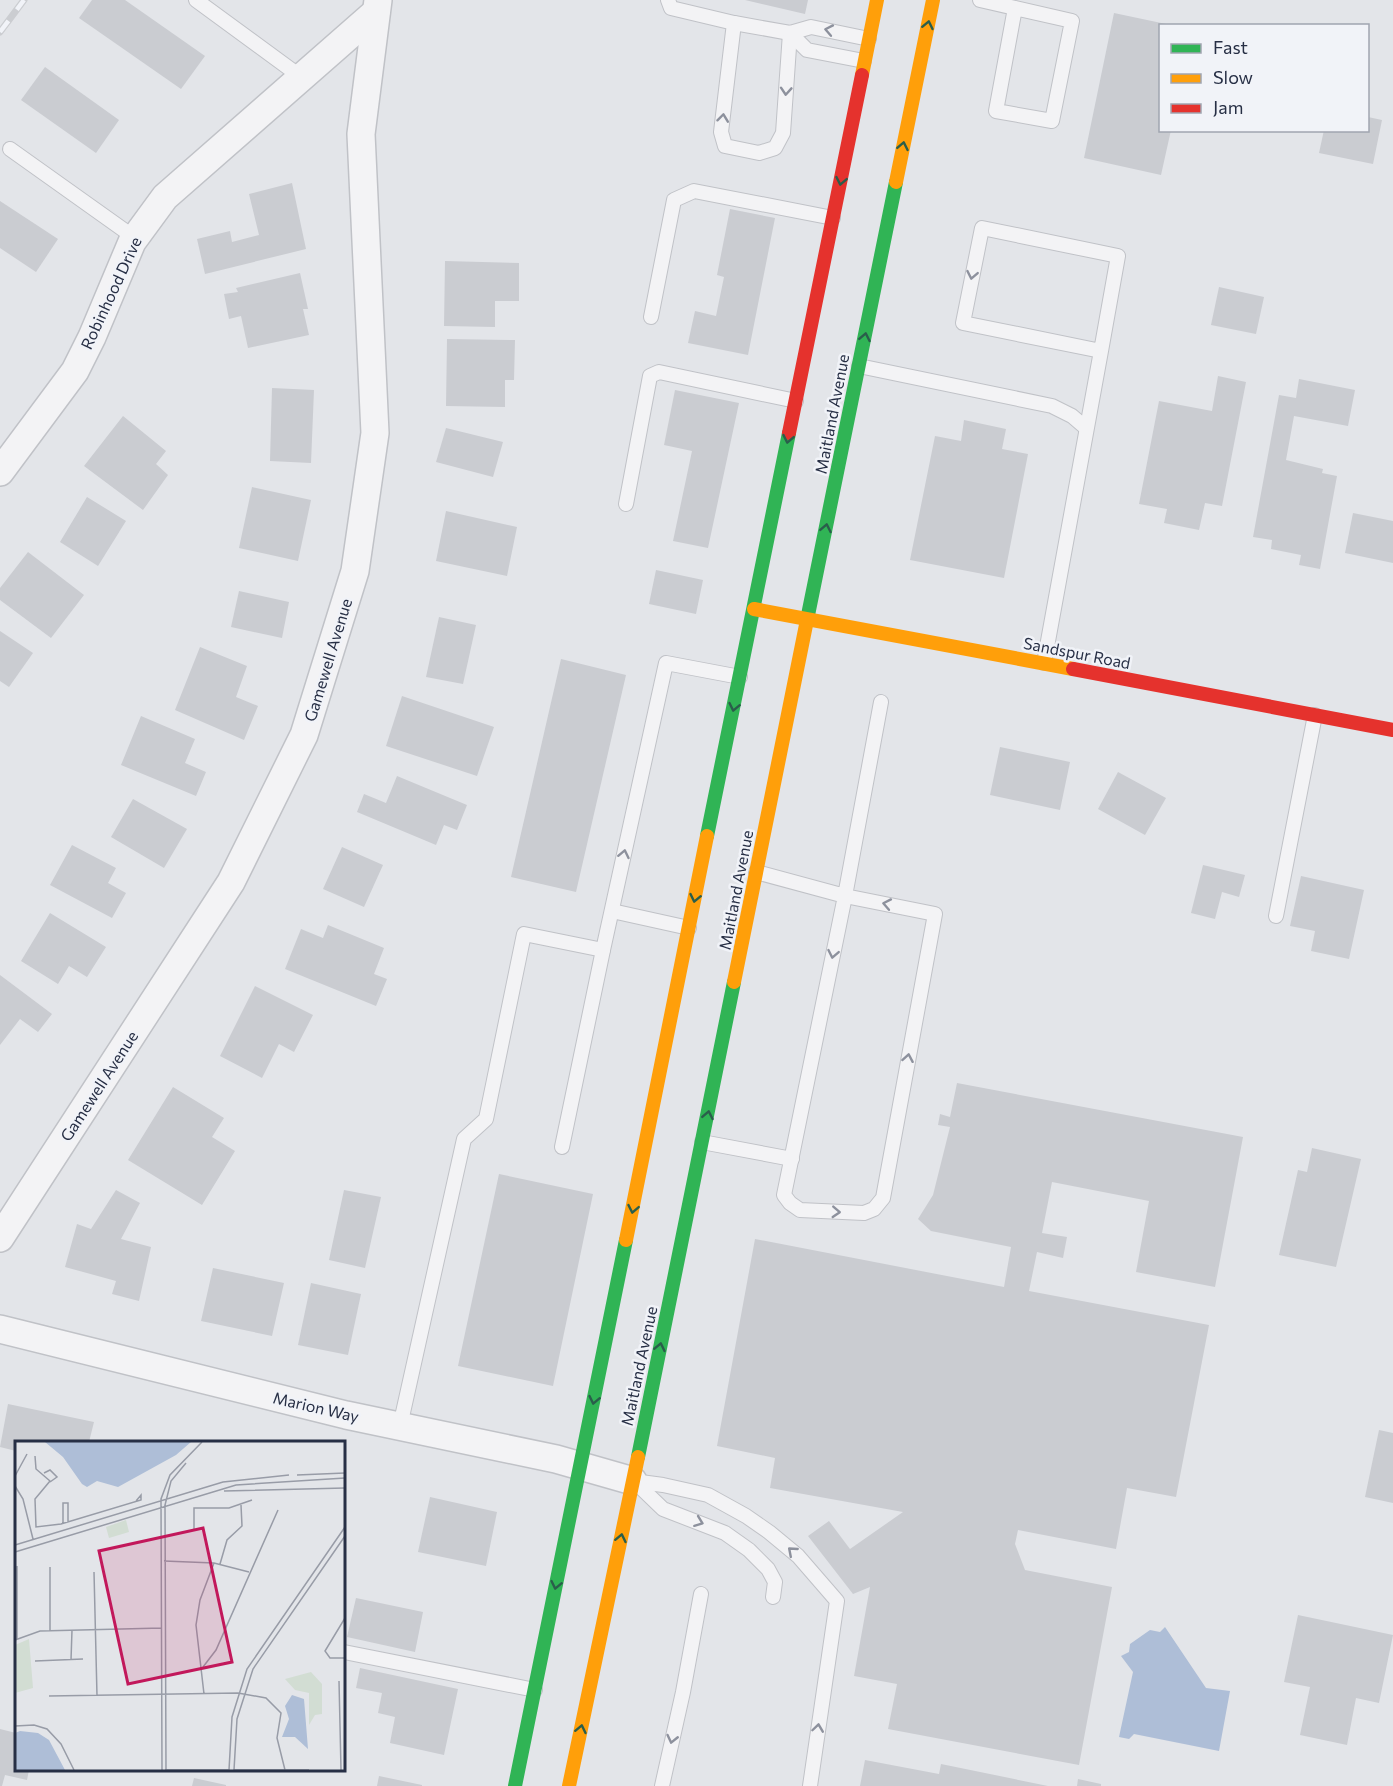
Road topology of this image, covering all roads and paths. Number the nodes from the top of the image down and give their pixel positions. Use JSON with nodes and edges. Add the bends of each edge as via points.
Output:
{"nodes":[{"id":1,"x":196,"y":0,"type":"edge"},
{"id":2,"x":668,"y":0,"type":"edge"},
{"id":3,"x":877,"y":0,"type":"edge"},
{"id":4,"x":933,"y":0,"type":"edge"},
{"id":5,"x":980,"y":0,"type":"edge"},
{"id":6,"x":377,"y":6,"type":"edge"},
{"id":7,"x":1015,"y":8,"type":"junction"},
{"id":8,"x":734,"y":23,"type":"junction"},
{"id":9,"x":790,"y":33,"type":"junction"},
{"id":10,"x":869,"y":39,"type":"junction"},
{"id":11,"x":864,"y":61,"type":"junction"},
{"id":12,"x":302,"y":77,"type":"junction"},
{"id":13,"x":10,"y":149,"type":"dead end"},
{"id":14,"x":833,"y":218,"type":"junction"},
{"id":15,"x":135,"y":238,"type":"junction"},
{"id":16,"x":651,"y":317,"type":"dead end"},
{"id":17,"x":1101,"y":351,"type":"junction"},
{"id":18,"x":859,"y":366,"type":"junction"},
{"id":19,"x":796,"y":401,"type":"junction"},
{"id":20,"x":1086,"y":428,"type":"junction"},
{"id":21,"x":0,"y":472,"type":"edge"},
{"id":22,"x":626,"y":504,"type":"dead end"},
{"id":23,"x":754,"y":609,"type":"junction"},
{"id":24,"x":808,"y":619,"type":"junction"},
{"id":25,"x":1044,"y":663,"type":"junction"},
{"id":26,"x":740,"y":677,"type":"junction"},
{"id":27,"x":881,"y":702,"type":"dead end"},
{"id":28,"x":1315,"y":715,"type":"junction"},
{"id":29,"x":1393,"y":730,"type":"edge"},
{"id":30,"x":756,"y":872,"type":"junction"},
{"id":31,"x":845,"y":896,"type":"junction"},
{"id":32,"x":612,"y":911,"type":"junction"},
{"id":33,"x":1276,"y":916,"type":"dead end"},
{"id":34,"x":689,"y":928,"type":"junction"},
{"id":35,"x":603,"y":950,"type":"junction"},
{"id":36,"x":702,"y":1142,"type":"junction"},
{"id":37,"x":562,"y":1147,"type":"dead end"},
{"id":38,"x":792,"y":1159,"type":"junction"},
{"id":39,"x":0,"y":1238,"type":"edge"},
{"id":40,"x":0,"y":1329,"type":"edge"},
{"id":41,"x":400,"y":1426,"type":"junction"},
{"id":42,"x":580,"y":1466,"type":"junction"},
{"id":43,"x":633,"y":1481,"type":"junction"},
{"id":44,"x":701,"y":1594,"type":"dead end"},
{"id":45,"x":773,"y":1597,"type":"dead end"},
{"id":46,"x":345,"y":1652,"type":"edge"},
{"id":47,"x":534,"y":1690,"type":"junction"},
{"id":48,"x":515,"y":1786,"type":"edge"},
{"id":49,"x":569,"y":1786,"type":"edge"},
{"id":50,"x":662,"y":1786,"type":"edge"},
{"id":51,"x":810,"y":1786,"type":"edge"}],
"edges":[{"from":1,"to":12,"type":"lane"},
{"from":2,"to":8,"type":"lane","via":[[671,8]]},
{"from":3,"to":10,"type":"main road"},
{"from":18,"to":4,"type":"main road","name":"Maitland Avenue","one_way":true},
{"from":5,"to":7,"type":"lane"},
{"from":6,"to":12,"type":"street","name":"Robinhood Drive"},
{"from":6,"to":39,"type":"street","name":"Gamewell Avenue","via":[[361,134],[375,433],[352,582],[304,735],[231,882]]},
{"from":7,"to":7,"type":"lane","via":[[1072,21],[1052,121],[996,111]]},
{"from":8,"to":9,"type":"lane"},
{"from":9,"to":8,"type":"lane","one_way":true,"via":[[783,133],[775,148],[759,153],[725,146],[721,132]]},
{"from":10,"to":9,"type":"lane","one_way":true,"via":[[811,27]]},
{"from":9,"to":11,"type":"lane","via":[[807,50]]},
{"from":10,"to":11,"type":"main road"},
{"from":11,"to":14,"type":"main road","one_way":true},
{"from":12,"to":15,"type":"street","name":"Robinhood Drive","via":[[165,196]]},
{"from":13,"to":15,"type":"lane"},
{"from":14,"to":16,"type":"lane","via":[[694,191],[674,200]]},
{"from":14,"to":19,"type":"main road"},
{"from":15,"to":21,"type":"street","name":"Robinhood Drive","via":[[75,371]]},
{"from":17,"to":17,"type":"lane","one_way":true,"via":[[1118,256],[981,228],[963,323]]},
{"from":17,"to":20,"type":"lane"},
{"from":18,"to":20,"type":"lane","via":[[1052,406]]},
{"from":24,"to":18,"type":"main road","name":"Maitland Avenue","one_way":true},
{"from":19,"to":22,"type":"lane","via":[[659,372],[650,376]]},
{"from":19,"to":23,"type":"main road","one_way":true},
{"from":20,"to":25,"type":"lane"},
{"from":23,"to":24,"type":"main road","name":"Sandspur Road"},
{"from":23,"to":26,"type":"main road"},
{"from":24,"to":25,"type":"main road","name":"Sandspur Road"},
{"from":24,"to":30,"type":"main road","name":"Maitland Avenue"},
{"from":25,"to":28,"type":"main road","name":"Sandspur Road"},
{"from":32,"to":26,"type":"lane","one_way":true,"via":[[666,663]]},
{"from":26,"to":34,"type":"main road","one_way":true},
{"from":27,"to":31,"type":"lane"},
{"from":28,"to":29,"type":"main road","name":"Sandspur Road"},
{"from":28,"to":33,"type":"lane"},
{"from":30,"to":31,"type":"lane"},
{"from":36,"to":30,"type":"main road","name":"Maitland Avenue","one_way":true},
{"from":31,"to":38,"type":"lane","one_way":true},
{"from":38,"to":31,"type":"lane","one_way":true,"via":[[784,1195],[800,1210],[864,1214],[883,1198],[935,914]]},
{"from":32,"to":34,"type":"lane"},
{"from":32,"to":35,"type":"lane"},
{"from":34,"to":42,"type":"main road","one_way":true},
{"from":35,"to":37,"type":"lane"},
{"from":35,"to":41,"type":"lane","via":[[524,934],[486,1119],[464,1139]]},
{"from":36,"to":38,"type":"lane"},
{"from":43,"to":36,"type":"main road","name":"Maitland Avenue","one_way":true},
{"from":40,"to":41,"type":"street","name":"Marion Way"},
{"from":41,"to":42,"type":"street","name":"Marion Way"},
{"from":42,"to":43,"type":"street","name":"Marion Way"},
{"from":42,"to":47,"type":"main road","one_way":true},
{"from":43,"to":45,"type":"lane","one_way":true,"via":[[663,1509],[725,1533],[749,1550],[775,1582]]},
{"from":49,"to":43,"type":"main road","name":"Maitland Avenue","one_way":true},
{"from":51,"to":43,"type":"lane","one_way":true,"via":[[837,1601],[798,1556],[746,1516],[708,1495]]},
{"from":44,"to":50,"type":"lane","one_way":true},
{"from":46,"to":47,"type":"lane"},
{"from":47,"to":48,"type":"main road"}]}
